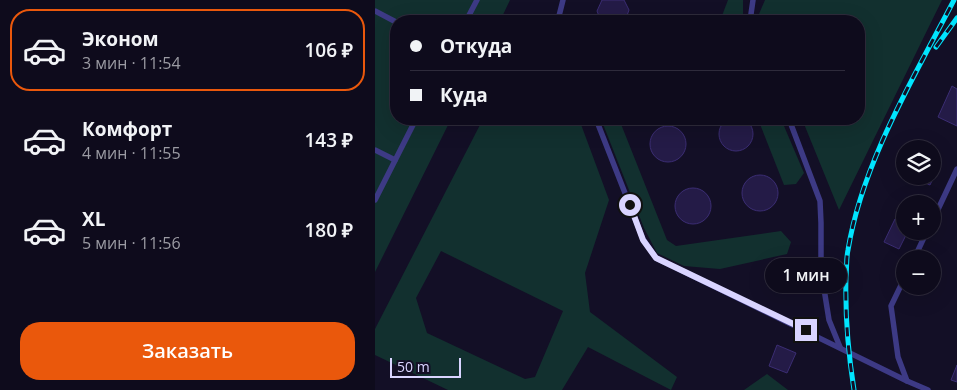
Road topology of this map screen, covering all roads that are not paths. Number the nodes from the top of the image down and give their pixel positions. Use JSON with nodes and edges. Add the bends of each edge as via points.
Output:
{"nodes":[{"id":1,"x":477,"y":0,"type":"edge"},
{"id":2,"x":563,"y":0,"type":"edge"},
{"id":3,"x":753,"y":0,"type":"edge"},
{"id":4,"x":375,"y":11,"type":"edge"},
{"id":5,"x":469,"y":15,"type":"edge"},
{"id":6,"x":559,"y":15,"type":"edge"},
{"id":7,"x":751,"y":15,"type":"edge"},
{"id":8,"x":390,"y":19,"type":"edge"},
{"id":9,"x":414,"y":125,"type":"edge"},
{"id":10,"x":598,"y":125,"type":"edge"},
{"id":11,"x":791,"y":125,"type":"edge"},
{"id":12,"x":375,"y":150,"type":"edge"},
{"id":13,"x":395,"y":160,"type":"junction"},
{"id":14,"x":957,"y":169,"type":"edge"},
{"id":15,"x":375,"y":200,"type":"edge"},
{"id":16,"x":941,"y":203,"type":"edge"},
{"id":17,"x":896,"y":295,"type":"edge"},
{"id":18,"x":839,"y":347,"type":"junction"},
{"id":19,"x":907,"y":381,"type":"junction"},
{"id":20,"x":927,"y":390,"type":"edge"}],
"edges":[{"from":1,"to":5,"type":"lane"},
{"from":2,"to":6,"type":"lane"},
{"from":3,"to":7,"type":"lane"},
{"from":4,"to":8,"type":"lane"},
{"from":9,"to":13,"type":"lane"},
{"from":10,"to":18,"type":"lane","via":[[643,240],[656,258]]},
{"from":11,"to":18,"type":"lane","via":[[820,201],[821,270],[829,320]]},
{"from":12,"to":13,"type":"lane"},
{"from":13,"to":15,"type":"lane"},
{"from":14,"to":16,"type":"lane"},
{"from":17,"to":19,"type":"lane","via":[[891,306],[898,357]]},
{"from":18,"to":19,"type":"lane"},
{"from":19,"to":20,"type":"lane"}]}
